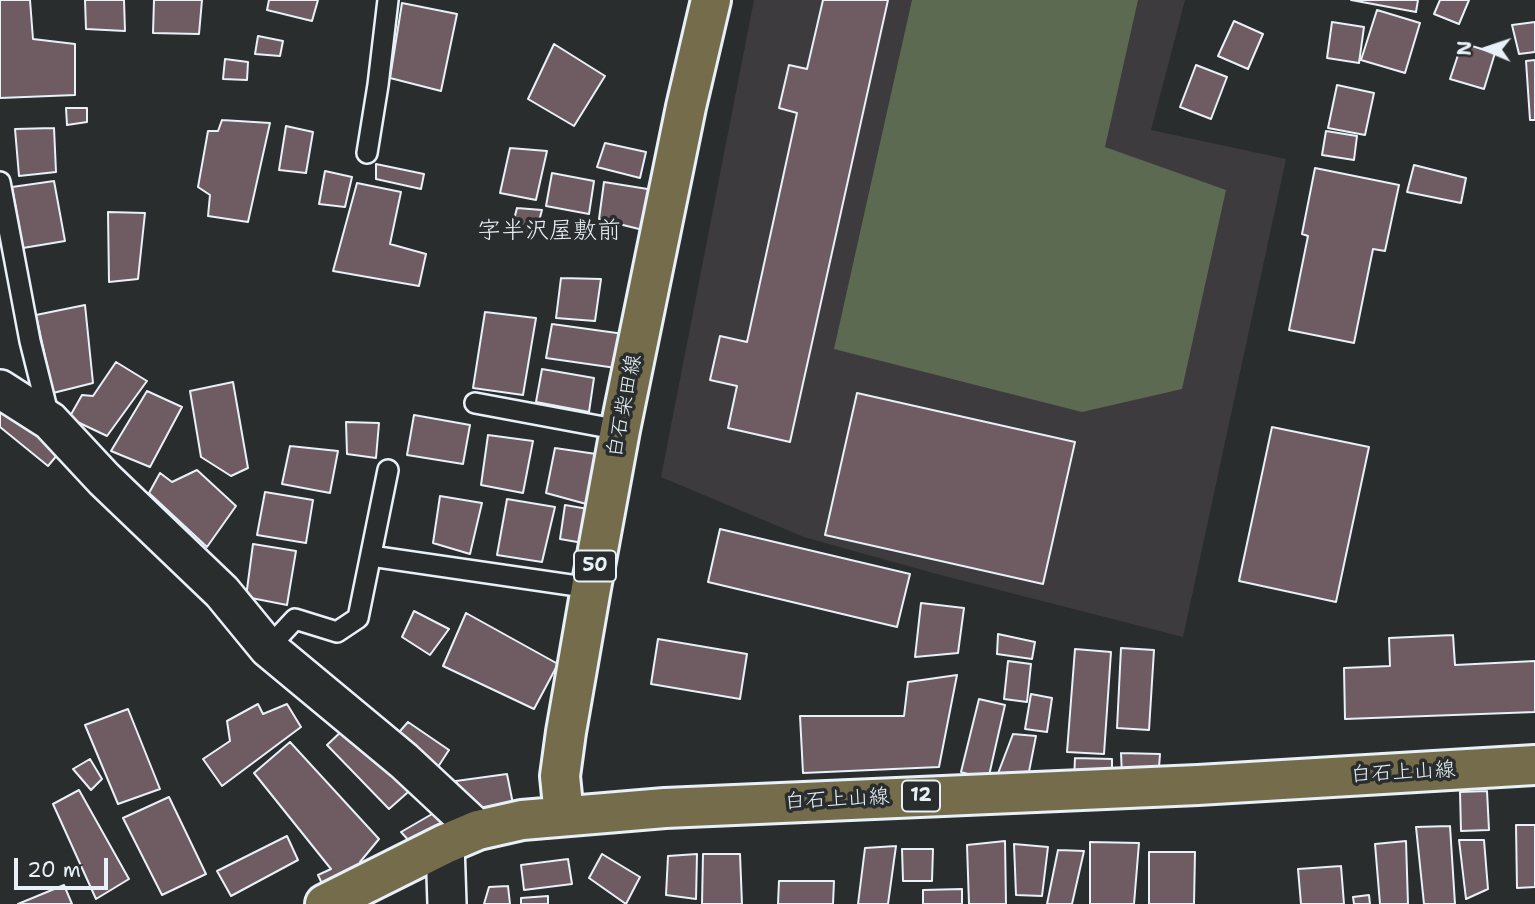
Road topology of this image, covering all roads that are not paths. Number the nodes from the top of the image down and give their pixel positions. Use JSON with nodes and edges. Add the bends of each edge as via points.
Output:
{"nodes":[{"id":1,"x":388,"y":0,"type":"edge"},
{"id":2,"x":711,"y":0,"type":"edge"},
{"id":3,"x":367,"y":153,"type":"dead end"},
{"id":4,"x":0,"y":182,"type":"edge"},
{"id":5,"x":0,"y":388,"type":"edge"},
{"id":6,"x":475,"y":403,"type":"dead end"},
{"id":7,"x":50,"y":421,"type":"junction"},
{"id":8,"x":620,"y":430,"type":"junction"},
{"id":9,"x":388,"y":470,"type":"dead end"},
{"id":10,"x":371,"y":556,"type":"junction"},
{"id":11,"x":591,"y":588,"type":"junction"},
{"id":12,"x":268,"y":648,"type":"junction"},
{"id":13,"x":1535,"y":765,"type":"edge"},
{"id":14,"x":564,"y":816,"type":"junction"},
{"id":15,"x":462,"y":837,"type":"junction"},
{"id":16,"x":325,"y":904,"type":"edge"},
{"id":17,"x":447,"y":904,"type":"edge"}],
"edges":[{"from":1,"to":3,"type":"lane"},
{"from":2,"to":8,"type":"main road","name":"白石柴田線","number":"50"},
{"from":4,"to":7,"type":"lane"},
{"from":5,"to":7,"type":"street"},
{"from":6,"to":8,"type":"lane"},
{"from":7,"to":12,"type":"street","via":[[222,592]]},
{"from":8,"to":11,"type":"main road","name":"白石柴田線","number":"50"},
{"from":9,"to":10,"type":"lane"},
{"from":10,"to":11,"type":"lane"},
{"from":10,"to":12,"type":"lane","via":[[358,618],[337,632],[295,619]]},
{"from":11,"to":14,"type":"main road","name":"白石柴田線","number":"50","via":[[560,776]]},
{"from":12,"to":15,"type":"street","via":[[404,761]]},
{"from":13,"to":14,"type":"main road","name":"白石上山線","number":"12"},
{"from":14,"to":15,"type":"main road","name":"白石上山線","number":"12","via":[[522,820]]},
{"from":15,"to":16,"type":"main road","name":"白石上山線","number":"12"},
{"from":15,"to":17,"type":"street"}]}
